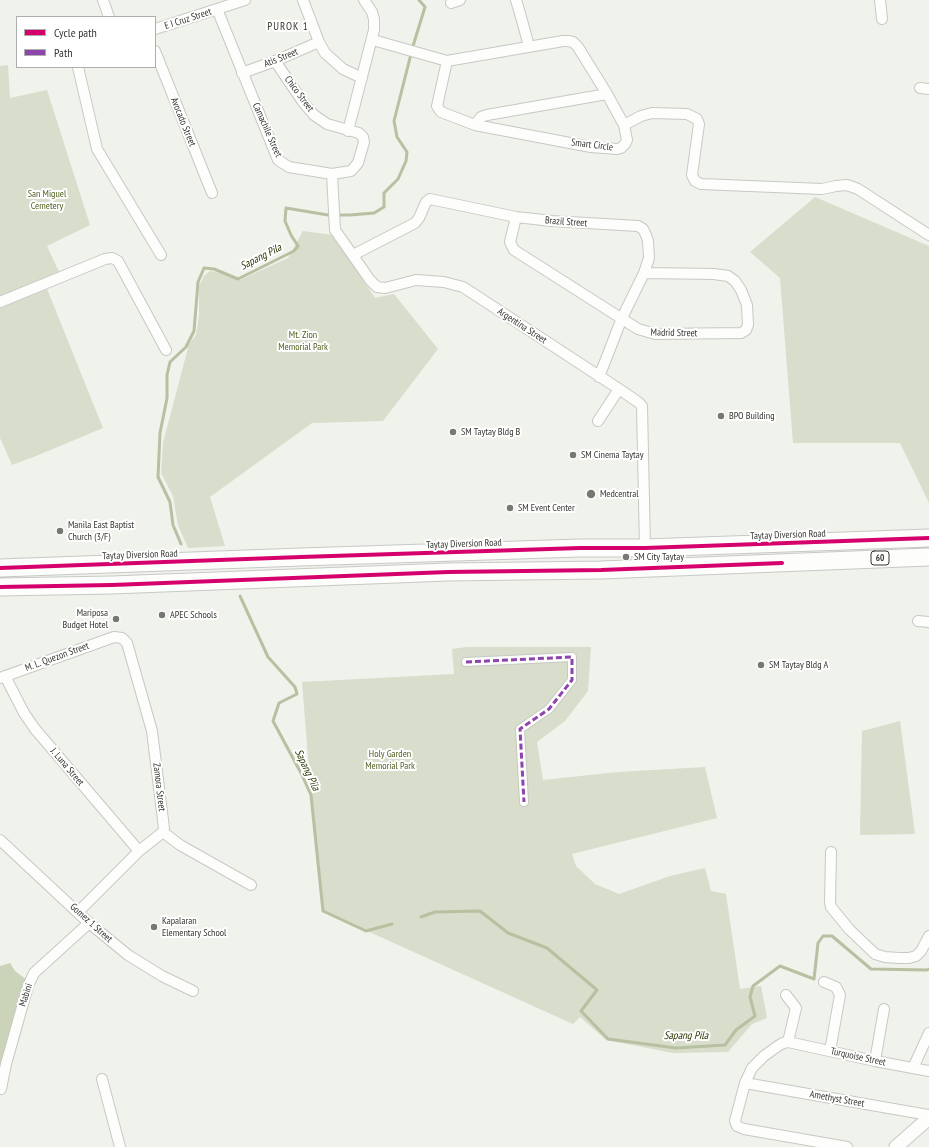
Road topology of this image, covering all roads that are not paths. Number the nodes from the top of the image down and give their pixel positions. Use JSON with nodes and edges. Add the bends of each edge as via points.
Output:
{"nodes":[{"id":1,"x":103,"y":0,"type":"edge"},
{"id":2,"x":245,"y":0,"type":"edge"},
{"id":3,"x":303,"y":0,"type":"edge"},
{"id":4,"x":364,"y":0,"type":"edge"},
{"id":5,"x":516,"y":0,"type":"edge"},
{"id":6,"x":880,"y":0,"type":"edge"},
{"id":7,"x":217,"y":9,"type":"junction"},
{"id":8,"x":109,"y":16,"type":"edge"},
{"id":9,"x":882,"y":19,"type":"dead end"},
{"id":10,"x":156,"y":29,"type":"edge"},
{"id":11,"x":373,"y":40,"type":"junction"},
{"id":12,"x":318,"y":42,"type":"junction"},
{"id":13,"x":529,"y":46,"type":"junction"},
{"id":14,"x":156,"y":53,"type":"edge"},
{"id":15,"x":447,"y":61,"type":"junction"},
{"id":16,"x":275,"y":62,"type":"junction"},
{"id":17,"x":78,"y":68,"type":"edge"},
{"id":18,"x":242,"y":73,"type":"junction"},
{"id":19,"x":362,"y":78,"type":"junction"},
{"id":20,"x":607,"y":94,"type":"junction"},
{"id":21,"x":475,"y":125,"type":"junction"},
{"id":22,"x":624,"y":125,"type":"junction"},
{"id":23,"x":348,"y":131,"type":"junction"},
{"id":24,"x":332,"y":174,"type":"junction"},
{"id":25,"x":212,"y":193,"type":"dead end"},
{"id":26,"x":516,"y":217,"type":"junction"},
{"id":27,"x":929,"y":235,"type":"edge"},
{"id":28,"x":161,"y":255,"type":"dead end"},
{"id":29,"x":353,"y":255,"type":"junction"},
{"id":30,"x":644,"y":273,"type":"junction"},
{"id":31,"x":0,"y":302,"type":"edge"},
{"id":32,"x":622,"y":318,"type":"junction"},
{"id":33,"x":166,"y":350,"type":"dead end"},
{"id":34,"x":599,"y":377,"type":"junction"},
{"id":35,"x":619,"y":389,"type":"junction"},
{"id":36,"x":598,"y":421,"type":"dead end"},
{"id":37,"x":929,"y":538,"type":"edge"},
{"id":38,"x":645,"y":548,"type":"junction"},
{"id":39,"x":929,"y":557,"type":"edge"},
{"id":40,"x":178,"y":562,"type":"junction"},
{"id":41,"x":0,"y":568,"type":"edge"},
{"id":42,"x":178,"y":582,"type":"junction"},
{"id":43,"x":0,"y":587,"type":"edge"},
{"id":44,"x":918,"y":621,"type":"dead end"},
{"id":45,"x":929,"y":622,"type":"edge"},
{"id":46,"x":114,"y":637,"type":"joint"},
{"id":47,"x":466,"y":662,"type":"dead end"},
{"id":48,"x":3,"y":677,"type":"edge"},
{"id":49,"x":524,"y":802,"type":"dead end"},
{"id":50,"x":163,"y":832,"type":"junction"},
{"id":51,"x":0,"y":840,"type":"edge"},
{"id":52,"x":139,"y":851,"type":"junction"},
{"id":53,"x":831,"y":852,"type":"dead end"},
{"id":54,"x":251,"y":885,"type":"dead end"},
{"id":55,"x":78,"y":912,"type":"junction"},
{"id":56,"x":89,"y":923,"type":"junction"},
{"id":57,"x":929,"y":936,"type":"edge"},
{"id":58,"x":824,"y":982,"type":"dead end"},
{"id":59,"x":194,"y":991,"type":"dead end"},
{"id":60,"x":786,"y":995,"type":"dead end"},
{"id":61,"x":884,"y":1009,"type":"dead end"},
{"id":62,"x":929,"y":1033,"type":"edge"},
{"id":63,"x":788,"y":1042,"type":"junction"},
{"id":64,"x":830,"y":1052,"type":"junction"},
{"id":65,"x":875,"y":1061,"type":"junction"},
{"id":66,"x":913,"y":1068,"type":"junction"},
{"id":67,"x":929,"y":1071,"type":"edge"},
{"id":68,"x":102,"y":1079,"type":"dead end"},
{"id":69,"x":745,"y":1083,"type":"junction"},
{"id":70,"x":1,"y":1089,"type":"edge"},
{"id":71,"x":929,"y":1116,"type":"edge"},
{"id":72,"x":120,"y":1147,"type":"edge"},
{"id":73,"x":847,"y":1147,"type":"edge"},
{"id":74,"x":896,"y":1147,"type":"edge"}],
"edges":[{"from":1,"to":8,"type":"street"},
{"from":2,"to":7,"type":"street","name":"E I Cruz Street"},
{"from":3,"to":12,"type":"street"},
{"from":4,"to":11,"type":"street","via":[[374,19]]},
{"from":5,"to":13,"type":"street"},
{"from":6,"to":9,"type":"street"},
{"from":7,"to":10,"type":"street","name":"E I Cruz Street"},
{"from":7,"to":18,"type":"street","name":"Camachile Street"},
{"from":11,"to":15,"type":"street"},
{"from":11,"to":19,"type":"street"},
{"from":12,"to":16,"type":"street","name":"Atis Street"},
{"from":12,"to":19,"type":"street","via":[[343,69]]},
{"from":13,"to":15,"type":"street","name":"Smart Circle"},
{"from":13,"to":20,"type":"street","name":"Smart Circle","via":[[568,40],[573,42]]},
{"from":14,"to":25,"type":"street","name":"Avocado Street"},
{"from":15,"to":21,"type":"street","name":"Smart Circle","via":[[438,108],[441,112]]},
{"from":16,"to":18,"type":"street","name":"Atis Street"},
{"from":16,"to":23,"type":"street","name":"Chico Street","via":[[314,115],[327,124]]},
{"from":17,"to":28,"type":"street","via":[[101,159]]},
{"from":18,"to":24,"type":"street","name":"Camachile Street","via":[[278,160],[289,167]]},
{"from":19,"to":23,"type":"street"},
{"from":20,"to":21,"type":"street","via":[[487,115],[481,117]]},
{"from":20,"to":22,"type":"street","name":"Smart Circle"},
{"from":21,"to":22,"type":"street","name":"Smart Circle","via":[[613,149],[621,148],[626,142]]},
{"from":22,"to":27,"type":"street","via":[[652,113],[687,114],[697,119],[699,124],[692,176],[695,181],[701,184],[822,189],[848,185],[858,188]]},
{"from":23,"to":24,"type":"street","name":"Camachile Street","via":[[364,138],[358,163],[351,171]]},
{"from":24,"to":29,"type":"street","name":"Argentina Street","via":[[335,230]]},
{"from":26,"to":29,"type":"street","name":"Brazil Street","via":[[430,199],[415,223]]},
{"from":26,"to":30,"type":"street","name":"Brazil Street","via":[[638,226],[643,229],[648,241],[649,258]]},
{"from":26,"to":32,"type":"street","name":"Madrid Street","via":[[510,242],[514,250]]},
{"from":29,"to":34,"type":"street","name":"Argentina Street","via":[[377,287],[385,288],[416,280],[444,282],[462,287]]},
{"from":30,"to":32,"type":"street","name":"Brazil Street"},
{"from":30,"to":32,"type":"street","name":"Madrid Street","via":[[728,276],[741,290],[747,305],[746,330],[741,333],[655,334],[638,329]]},
{"from":31,"to":33,"type":"street","via":[[112,258],[118,261]]},
{"from":32,"to":34,"type":"street","name":"Brazil Street"},
{"from":34,"to":35,"type":"street","name":"Argentina Street"},
{"from":35,"to":36,"type":"street"},
{"from":35,"to":38,"type":"street","name":"Argentina Street","via":[[642,406]]},
{"from":37,"to":38,"type":"main road","name":"Taytay Diversion Road","number":"60"},
{"from":38,"to":40,"type":"main road","name":"Taytay Diversion Road","number":"60"},
{"from":39,"to":42,"type":"main road","number":"60","via":[[601,570],[448,572]]},
{"from":40,"to":41,"type":"main road","name":"Taytay Diversion Road","number":"60"},
{"from":40,"to":42,"type":"main road"},
{"from":42,"to":43,"type":"main road","number":"60"},
{"from":44,"to":45,"type":"street"},
{"from":46,"to":48,"type":"street","name":"M. L. Quezon Street"},
{"from":46,"to":50,"type":"street","name":"Zamora Street","via":[[122,638],[128,643],[152,730]]},
{"from":47,"to":49,"type":"street","via":[[572,657],[572,680],[549,708],[520,729]]},
{"from":48,"to":52,"type":"street","name":"J. Luna Street","via":[[35,729]]},
{"from":50,"to":52,"type":"street"},
{"from":50,"to":54,"type":"street","via":[[180,845]]},
{"from":51,"to":55,"type":"street","name":"Gomez 1 Street"},
{"from":52,"to":55,"type":"street"},
{"from":53,"to":57,"type":"street","via":[[831,907],[875,954],[899,958],[916,956]]},
{"from":55,"to":56,"type":"street","name":"Gomez 1 Street"},
{"from":56,"to":59,"type":"street","name":"Gomez 1 Street","via":[[128,955],[162,976]]},
{"from":56,"to":70,"type":"street","name":"Mabini","via":[[34,973],[28,986]]},
{"from":58,"to":64,"type":"street","via":[[836,987],[840,995]]},
{"from":60,"to":63,"type":"street","via":[[796,1008]]},
{"from":61,"to":65,"type":"street"},
{"from":62,"to":66,"type":"street"},
{"from":63,"to":64,"type":"street","name":"Turquoise Street"},
{"from":63,"to":69,"type":"street","via":[[764,1056],[752,1068]]},
{"from":64,"to":65,"type":"street","name":"Turquoise Street"},
{"from":65,"to":66,"type":"street","name":"Turquoise Street"},
{"from":66,"to":67,"type":"street","name":"Turquoise Street"},
{"from":68,"to":72,"type":"street"},
{"from":69,"to":71,"type":"street","name":"Amethyst Street"},
{"from":69,"to":73,"type":"street","via":[[735,1120],[737,1126]]},
{"from":71,"to":74,"type":"street"}]}
